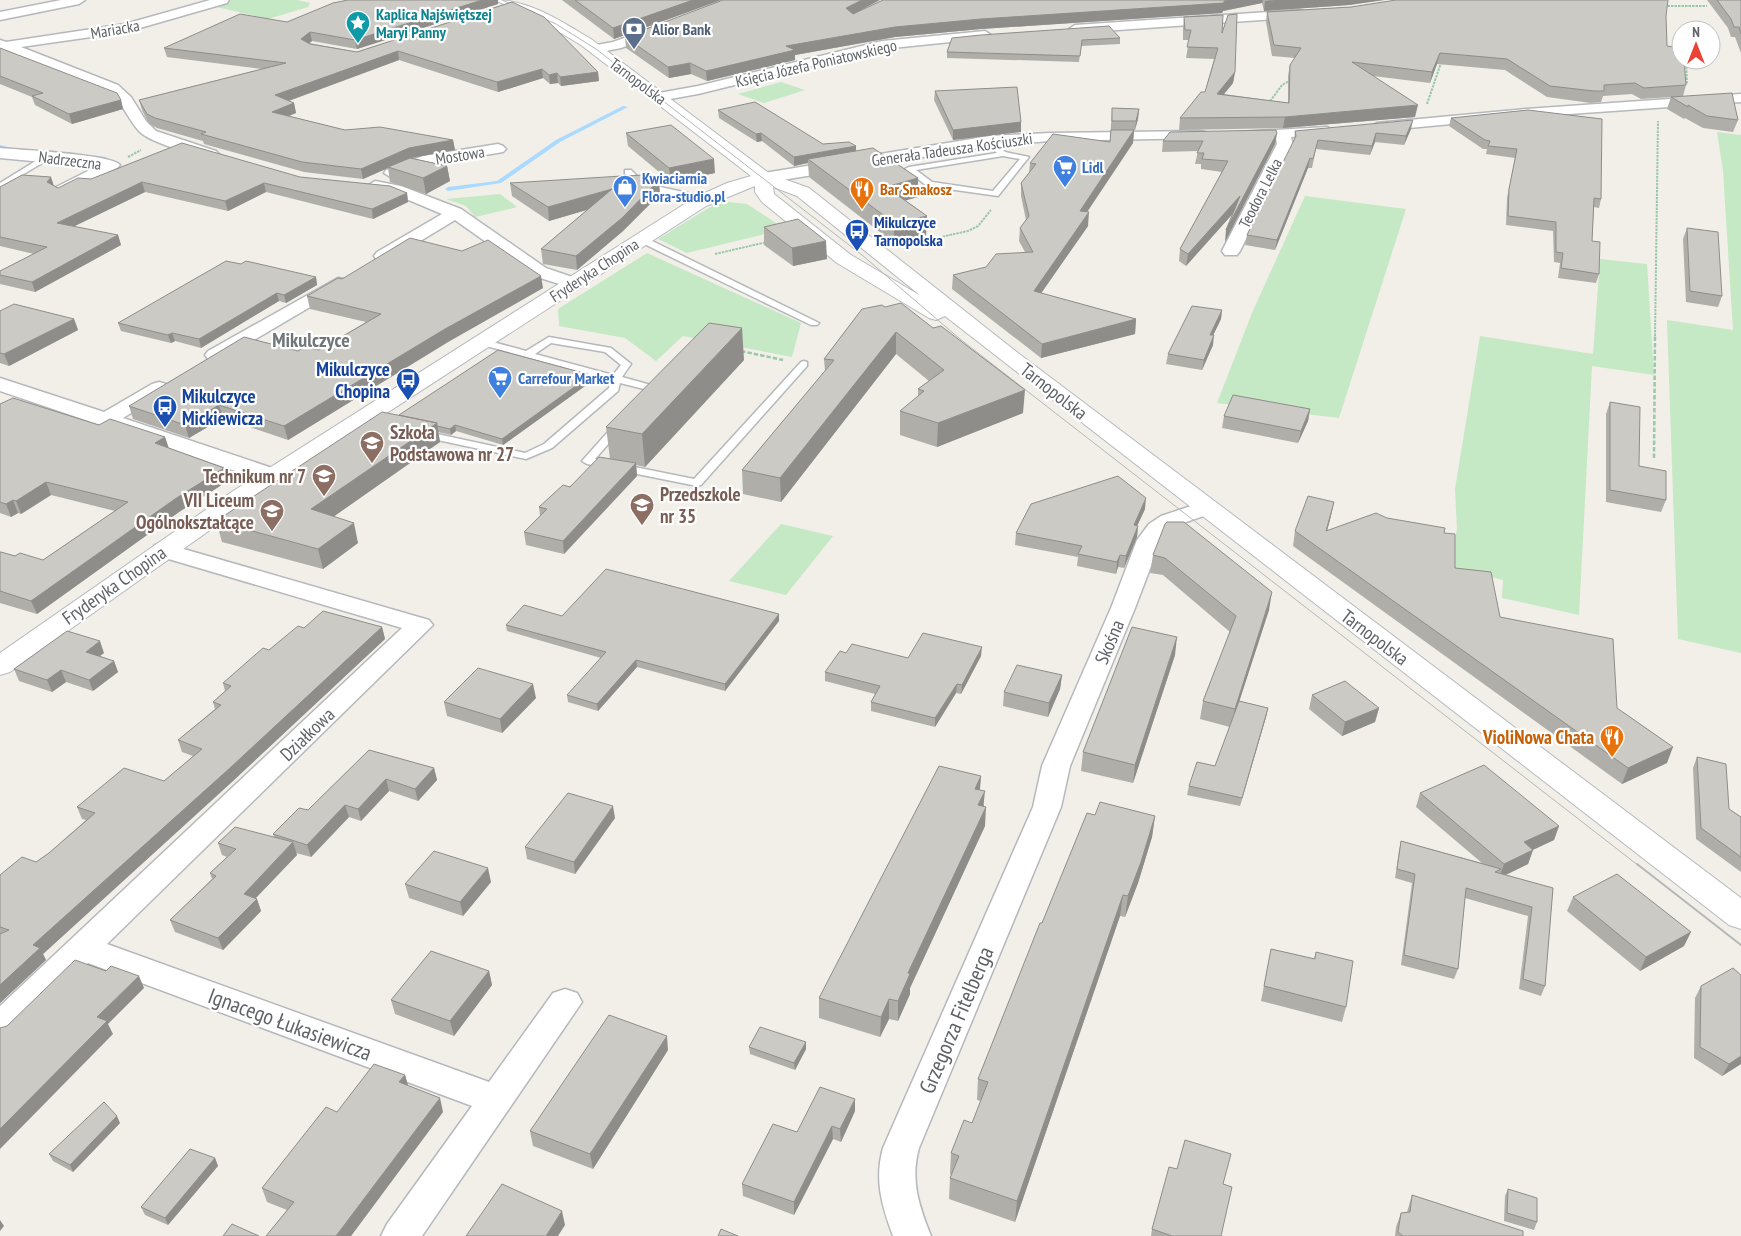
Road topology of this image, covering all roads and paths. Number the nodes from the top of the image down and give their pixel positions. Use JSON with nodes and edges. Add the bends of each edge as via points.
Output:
{"nodes":[{"id":1,"x":79,"y":0,"type":"edge"},
{"id":2,"x":223,"y":0,"type":"edge"},
{"id":3,"x":508,"y":2,"type":"edge"},
{"id":4,"x":1659,"y":6,"type":"edge"},
{"id":5,"x":1707,"y":6,"type":"dead end"},
{"id":6,"x":491,"y":10,"type":"edge"},
{"id":7,"x":1313,"y":13,"type":"edge"},
{"id":8,"x":0,"y":16,"type":"edge"},
{"id":9,"x":675,"y":24,"type":"edge"},
{"id":10,"x":1058,"y":30,"type":"edge"},
{"id":11,"x":1000,"y":34,"type":"edge"},
{"id":12,"x":2,"y":46,"type":"edge"},
{"id":13,"x":596,"y":49,"type":"junction"},
{"id":14,"x":1443,"y":57,"type":"edge"},
{"id":15,"x":1292,"y":79,"type":"edge"},
{"id":16,"x":659,"y":97,"type":"junction"},
{"id":17,"x":1741,"y":98,"type":"edge"},
{"id":18,"x":1650,"y":104,"type":"junction"},
{"id":19,"x":1426,"y":122,"type":"junction"},
{"id":20,"x":1362,"y":128,"type":"edge"},
{"id":21,"x":1343,"y":130,"type":"edge"},
{"id":22,"x":1284,"y":134,"type":"junction"},
{"id":23,"x":1212,"y":135,"type":"edge"},
{"id":24,"x":1231,"y":135,"type":"edge"},
{"id":25,"x":1250,"y":135,"type":"junction"},
{"id":26,"x":990,"y":141,"type":"junction"},
{"id":27,"x":498,"y":149,"type":"dead end"},
{"id":28,"x":0,"y":153,"type":"edge"},
{"id":29,"x":1003,"y":154,"type":"junction"},
{"id":30,"x":50,"y":156,"type":"junction"},
{"id":31,"x":222,"y":157,"type":"edge"},
{"id":32,"x":628,"y":172,"type":"dead end"},
{"id":33,"x":764,"y":178,"type":"junction"},
{"id":34,"x":0,"y":186,"type":"edge"},
{"id":35,"x":60,"y":191,"type":"edge"},
{"id":36,"x":995,"y":194,"type":"junction"},
{"id":37,"x":706,"y":198,"type":"junction"},
{"id":38,"x":455,"y":213,"type":"junction"},
{"id":39,"x":641,"y":239,"type":"junction"},
{"id":40,"x":771,"y":241,"type":"edge"},
{"id":41,"x":902,"y":246,"type":"edge"},
{"id":42,"x":1231,"y":251,"type":"dead end"},
{"id":43,"x":686,"y":261,"type":"junction"},
{"id":44,"x":370,"y":264,"type":"edge"},
{"id":45,"x":352,"y":274,"type":"edge"},
{"id":46,"x":572,"y":284,"type":"junction"},
{"id":47,"x":814,"y":322,"type":"dead end"},
{"id":48,"x":482,"y":342,"type":"junction"},
{"id":49,"x":736,"y":350,"type":"edge"},
{"id":50,"x":528,"y":354,"type":"junction"},
{"id":51,"x":1010,"y":358,"type":"junction"},
{"id":52,"x":804,"y":364,"type":"joint"},
{"id":53,"x":199,"y":365,"type":"edge"},
{"id":54,"x":615,"y":379,"type":"junction"},
{"id":55,"x":173,"y":380,"type":"edge"},
{"id":56,"x":0,"y":384,"type":"edge"},
{"id":57,"x":641,"y":404,"type":"edge"},
{"id":58,"x":627,"y":418,"type":"edge"},
{"id":59,"x":105,"y":420,"type":"junction"},
{"id":60,"x":416,"y":432,"type":"edge"},
{"id":61,"x":1654,"y":458,"type":"dead end"},
{"id":62,"x":273,"y":476,"type":"junction"},
{"id":63,"x":1206,"y":508,"type":"junction"},
{"id":64,"x":163,"y":550,"type":"junction"},
{"id":65,"x":0,"y":666,"type":"edge"},
{"id":66,"x":1047,"y":807,"type":"joint"},
{"id":67,"x":1741,"y":916,"type":"edge"},
{"id":68,"x":83,"y":948,"type":"junction"},
{"id":69,"x":565,"y":1002,"type":"dead end"},
{"id":70,"x":0,"y":1027,"type":"edge"},
{"id":71,"x":496,"y":1100,"type":"junction"},
{"id":72,"x":400,"y":1236,"type":"edge"},
{"id":73,"x":912,"y":1236,"type":"edge"}],
"edges":[{"from":1,"to":8,"type":"street"},
{"from":2,"to":12,"type":"street","name":"Mariacka","via":[[126,28]]},
{"from":3,"to":6,"type":"street"},
{"from":3,"to":13,"type":"main road","name":"Tarnopolska","via":[[556,24]]},
{"from":4,"to":5,"type":"path"},
{"from":7,"to":10,"type":"street"},
{"from":9,"to":13,"type":"street","via":[[616,46]]},
{"from":11,"to":16,"type":"street","name":"Księcia Józefa Poniatowskiego","via":[[882,45]]},
{"from":12,"to":31,"type":"street","via":[[112,88],[127,98],[142,128],[151,134]]},
{"from":13,"to":16,"type":"main road","name":"Tarnopolska"},
{"from":14,"to":19,"type":"path","via":[[1422,114]]},
{"from":15,"to":25,"type":"path","via":[[1276,93]]},
{"from":16,"to":33,"type":"main road","name":"Tarnopolska"},
{"from":17,"to":18,"type":"street"},
{"from":18,"to":19,"type":"street"},
{"from":18,"to":61,"type":"path","via":[[1657,110],[1658,169]]},
{"from":19,"to":20,"type":"street"},
{"from":21,"to":22,"type":"street"},
{"from":22,"to":25,"type":"street"},
{"from":22,"to":42,"type":"street","name":"Teodora Lelka","via":[[1285,144]]},
{"from":23,"to":26,"type":"street","name":"Generała Tadeusza Kościuszki"},
{"from":24,"to":25,"type":"street"},
{"from":26,"to":29,"type":"lane"},
{"from":26,"to":33,"type":"street","name":"Generała Tadeusza Kościuszki"},
{"from":27,"to":38,"type":"street","name":"Mostowa","via":[[416,163],[362,185],[395,189]]},
{"from":28,"to":30,"type":"street","name":"Nadrzeczna"},
{"from":29,"to":36,"type":"lane","via":[[1025,156]]},
{"from":29,"to":36,"type":"lane","via":[[909,169],[930,184]]},
{"from":30,"to":34,"type":"lane"},
{"from":30,"to":35,"type":"street","name":"Nadrzeczna","via":[[112,165]]},
{"from":32,"to":37,"type":"lane","name":"Fryderyka Chopina","via":[[636,182],[649,188]]},
{"from":33,"to":37,"type":"main road","name":"Fryderyka Chopina"},
{"from":33,"to":51,"type":"main road","name":"Tarnopolska","via":[[803,192]]},
{"from":33,"to":51,"type":"main road","name":"Tarnopolska","via":[[764,192],[768,198],[838,254]]},
{"from":36,"to":41,"type":"path","via":[[997,203],[978,226]]},
{"from":37,"to":39,"type":"main road","name":"Fryderyka Chopina"},
{"from":38,"to":44,"type":"street"},
{"from":38,"to":46,"type":"street","via":[[540,272]]},
{"from":39,"to":43,"type":"lane"},
{"from":39,"to":46,"type":"main road","name":"Fryderyka Chopina"},
{"from":40,"to":43,"type":"path"},
{"from":43,"to":47,"type":"lane"},
{"from":45,"to":53,"type":"street"},
{"from":46,"to":48,"type":"main road","name":"Fryderyka Chopina"},
{"from":48,"to":50,"type":"lane"},
{"from":48,"to":62,"type":"main road","name":"Fryderyka Chopina","via":[[369,422]]},
{"from":49,"to":52,"type":"path"},
{"from":50,"to":54,"type":"lane"},
{"from":50,"to":54,"type":"lane","via":[[549,340],[608,350],[626,364]]},
{"from":51,"to":63,"type":"main road","name":"Tarnopolska"},
{"from":52,"to":58,"type":"lane","via":[[697,483],[586,461]]},
{"from":54,"to":57,"type":"lane","via":[[658,386]]},
{"from":54,"to":60,"type":"lane","via":[[614,389],[548,446],[526,456]]},
{"from":55,"to":59,"type":"street"},
{"from":56,"to":59,"type":"street"},
{"from":59,"to":62,"type":"street"},
{"from":62,"to":64,"type":"main road","name":"Fryderyka Chopina"},
{"from":63,"to":66,"type":"street","name":"Skośna","via":[[1168,521],[1149,540],[1056,766]]},
{"from":63,"to":67,"type":"main road","name":"Tarnopolska"},
{"from":64,"to":65,"type":"main road","name":"Fryderyka Chopina"},
{"from":64,"to":68,"type":"street","name":"Działkowa","via":[[420,625]]},
{"from":66,"to":73,"type":"street","name":"Grzegorza Fitelberga","via":[[895,1164],[898,1199]]},
{"from":68,"to":70,"type":"street","name":"Działkowa"},
{"from":68,"to":71,"type":"street","name":"Ignacego Łukasiewicza"},
{"from":69,"to":71,"type":"street"},
{"from":71,"to":72,"type":"street"}]}
